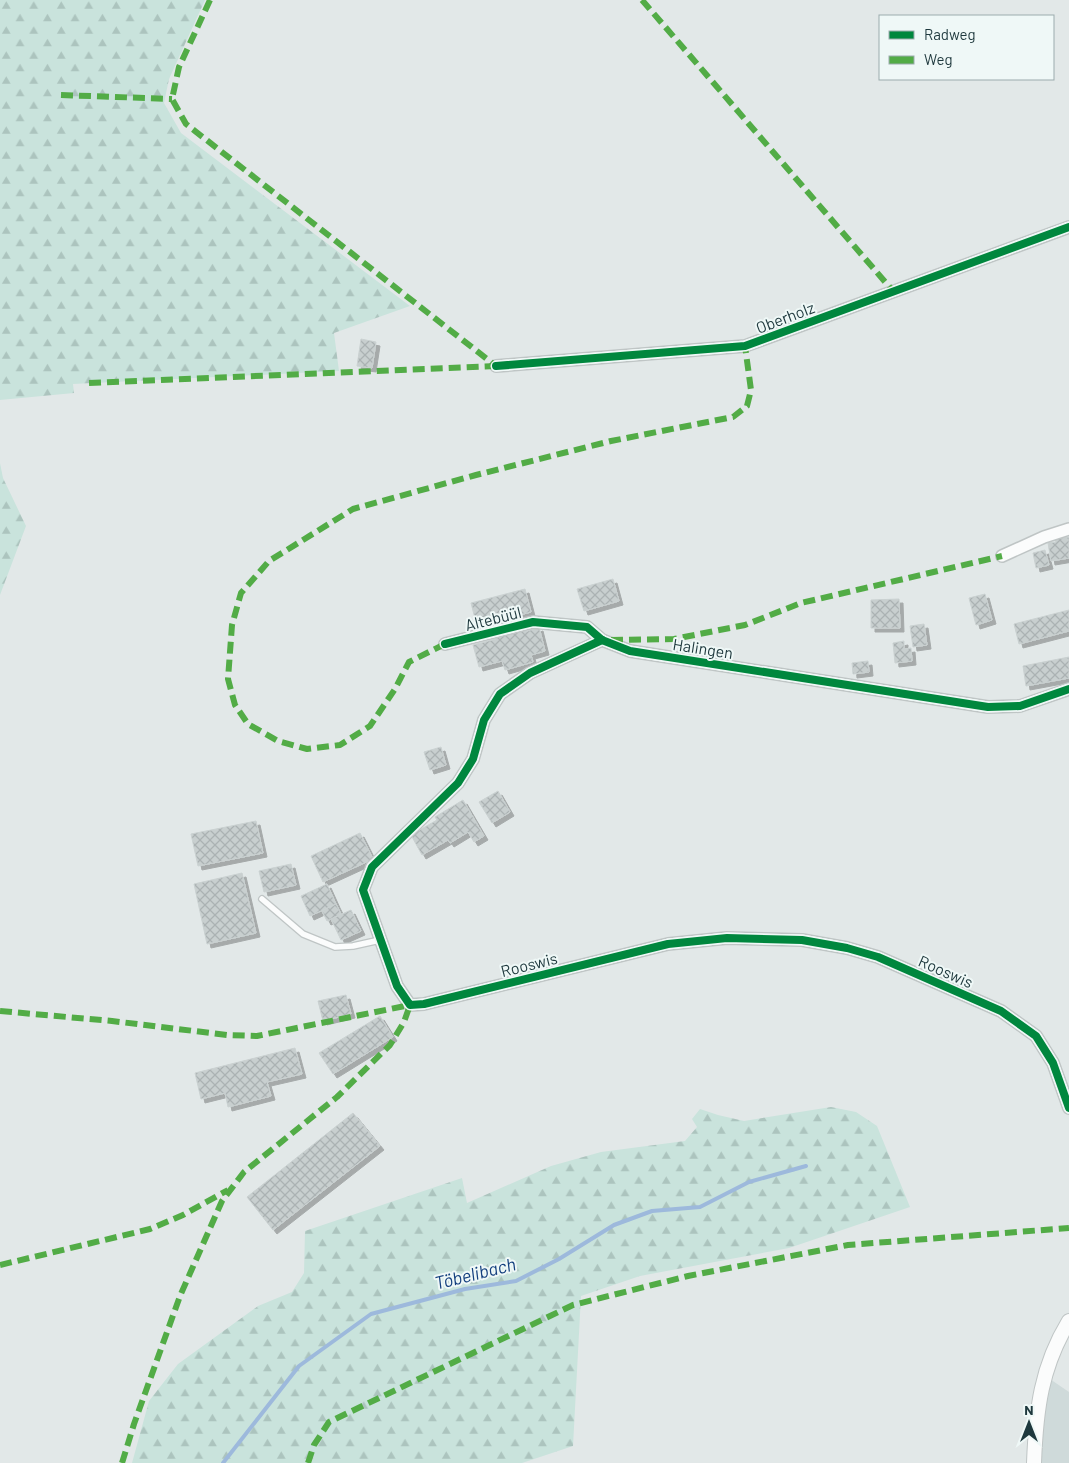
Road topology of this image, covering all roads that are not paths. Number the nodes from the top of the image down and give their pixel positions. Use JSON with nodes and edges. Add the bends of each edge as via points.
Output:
{"nodes":[{"id":1,"x":1069,"y":227,"type":"edge"},
{"id":2,"x":496,"y":366,"type":"dead end"},
{"id":3,"x":1069,"y":529,"type":"edge"},
{"id":4,"x":1002,"y":556,"type":"dead end"},
{"id":5,"x":602,"y":640,"type":"junction"},
{"id":6,"x":445,"y":644,"type":"dead end"},
{"id":7,"x":1069,"y":689,"type":"edge"},
{"id":8,"x":262,"y":899,"type":"dead end"},
{"id":9,"x":380,"y":940,"type":"junction"},
{"id":10,"x":1069,"y":1108,"type":"edge"},
{"id":11,"x":1069,"y":1321,"type":"edge"},
{"id":12,"x":1034,"y":1463,"type":"edge"}],
"edges":[{"from":1,"to":2,"type":"street","name":"Oberholz","via":[[745,346]]},
{"from":3,"to":4,"type":"street"},
{"from":5,"to":6,"type":"street","name":"Altebüül","via":[[587,627],[533,622]]},
{"from":5,"to":7,"type":"street","name":"Halingen","via":[[630,651],[988,707],[1020,706]]},
{"from":5,"to":9,"type":"street","name":"Rooswis","via":[[530,673],[500,694],[484,720],[473,759],[458,783],[372,867],[363,890]]},
{"from":8,"to":9,"type":"lane","via":[[303,934],[335,947]]},
{"from":9,"to":10,"type":"street","name":"Rooswis","via":[[397,986],[410,1005],[668,944],[727,938],[802,940],[847,948],[878,956],[1001,1011],[1036,1036],[1053,1063]]},
{"from":11,"to":12,"type":"street","via":[[1056,1342],[1044,1375]]}]}
